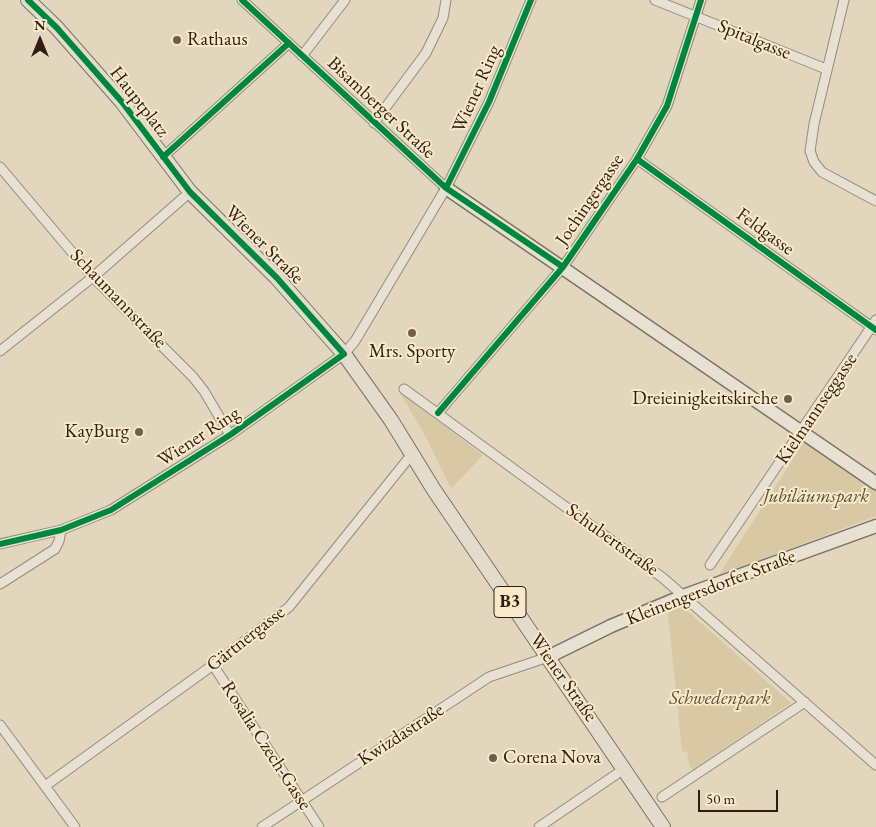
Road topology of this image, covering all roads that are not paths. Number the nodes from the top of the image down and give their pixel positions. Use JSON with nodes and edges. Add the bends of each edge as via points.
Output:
{"nodes":[{"id":1,"x":242,"y":0,"type":"edge"},
{"id":2,"x":345,"y":0,"type":"edge"},
{"id":3,"x":446,"y":0,"type":"edge"},
{"id":4,"x":531,"y":0,"type":"edge"},
{"id":5,"x":655,"y":0,"type":"edge"},
{"id":6,"x":701,"y":0,"type":"edge"},
{"id":7,"x":844,"y":0,"type":"edge"},
{"id":8,"x":36,"y":3,"type":"edge"},
{"id":9,"x":696,"y":17,"type":"junction"},
{"id":10,"x":289,"y":43,"type":"junction"},
{"id":11,"x":302,"y":56,"type":"junction"},
{"id":12,"x":826,"y":69,"type":"junction"},
{"id":13,"x":374,"y":123,"type":"junction"},
{"id":14,"x":162,"y":157,"type":"junction"},
{"id":15,"x":637,"y":159,"type":"junction"},
{"id":16,"x":0,"y":168,"type":"edge"},
{"id":17,"x":446,"y":188,"type":"junction"},
{"id":18,"x":190,"y":192,"type":"junction"},
{"id":19,"x":876,"y":201,"type":"edge"},
{"id":20,"x":563,"y":267,"type":"junction"},
{"id":21,"x":93,"y":276,"type":"junction"},
{"id":22,"x":875,"y":326,"type":"edge"},
{"id":23,"x":0,"y":351,"type":"edge"},
{"id":24,"x":344,"y":354,"type":"junction"},
{"id":25,"x":404,"y":388,"type":"dead end"},
{"id":26,"x":438,"y":413,"type":"junction"},
{"id":27,"x":802,"y":432,"type":"junction"},
{"id":28,"x":230,"y":435,"type":"junction"},
{"id":29,"x":412,"y":454,"type":"junction"},
{"id":30,"x":876,"y":483,"type":"edge"},
{"id":31,"x":876,"y":526,"type":"edge"},
{"id":32,"x":61,"y":530,"type":"junction"},
{"id":33,"x":0,"y":544,"type":"edge"},
{"id":34,"x":710,"y":565,"type":"dead end"},
{"id":35,"x":0,"y":584,"type":"edge"},
{"id":36,"x":683,"y":596,"type":"junction"},
{"id":37,"x":548,"y":657,"type":"junction"},
{"id":38,"x":214,"y":665,"type":"junction"},
{"id":39,"x":805,"y":702,"type":"junction"},
{"id":40,"x":0,"y":725,"type":"edge"},
{"id":41,"x":876,"y":765,"type":"edge"},
{"id":42,"x":624,"y":769,"type":"junction"},
{"id":43,"x":45,"y":786,"type":"junction"},
{"id":44,"x":662,"y":797,"type":"dead end"},
{"id":45,"x":301,"y":800,"type":"junction"},
{"id":46,"x":75,"y":827,"type":"edge"},
{"id":47,"x":262,"y":827,"type":"edge"},
{"id":48,"x":319,"y":827,"type":"edge"},
{"id":49,"x":539,"y":827,"type":"edge"},
{"id":50,"x":663,"y":827,"type":"edge"}],
"edges":[{"from":1,"to":10,"type":"street"},
{"from":2,"to":11,"type":"street"},
{"from":3,"to":13,"type":"street","via":[[443,18],[426,53]]},
{"from":4,"to":17,"type":"street","name":"Wiener Ring","via":[[490,102]]},
{"from":5,"to":9,"type":"street","name":"Spitalgasse"},
{"from":6,"to":9,"type":"street","name":"Jochingergasse"},
{"from":7,"to":12,"type":"street"},
{"from":8,"to":14,"type":"main road","name":"Hauptplatz","number":"B3","via":[[141,126]]},
{"from":9,"to":12,"type":"street","name":"Spitalgasse"},
{"from":9,"to":15,"type":"street","name":"Jochingergasse","via":[[667,106]]},
{"from":10,"to":11,"type":"street"},
{"from":10,"to":14,"type":"street","name":"Hauptplatz"},
{"from":11,"to":13,"type":"street","name":"Bisamberger Straße"},
{"from":12,"to":19,"type":"street","via":[[810,151],[814,162],[822,172]]},
{"from":13,"to":17,"type":"street","name":"Bisamberger Straße"},
{"from":14,"to":18,"type":"main road","name":"Wiener Straße","number":"B3"},
{"from":15,"to":20,"type":"street","name":"Jochingergasse"},
{"from":15,"to":22,"type":"street","name":"Feldgasse"},
{"from":16,"to":21,"type":"street","name":"Schaumannstraße"},
{"from":17,"to":20,"type":"street","name":"Bisamberger Straße"},
{"from":17,"to":24,"type":"street","name":"Wiener Ring","via":[[355,341]]},
{"from":18,"to":21,"type":"street"},
{"from":18,"to":24,"type":"main road","name":"Wiener Straße","number":"B3","via":[[297,300]]},
{"from":20,"to":26,"type":"street","name":"Jochingergasse"},
{"from":20,"to":27,"type":"street","name":"Bisamberger Straße"},
{"from":21,"to":23,"type":"street"},
{"from":21,"to":28,"type":"street","name":"Schaumannstraße","via":[[193,377]]},
{"from":22,"to":27,"type":"street","name":"Kielmannseggasse"},
{"from":24,"to":28,"type":"street","name":"Wiener Ring"},
{"from":24,"to":29,"type":"main road","name":"Wiener Straße","number":"B3"},
{"from":25,"to":26,"type":"street","name":"Schubertstraße"},
{"from":26,"to":36,"type":"street","name":"Schubertstraße"},
{"from":27,"to":30,"type":"street","name":"Bisamberger Straße"},
{"from":27,"to":34,"type":"street","name":"Kielmannseggasse"},
{"from":28,"to":32,"type":"street","name":"Wiener Ring","via":[[111,510]]},
{"from":29,"to":37,"type":"main road","name":"Wiener Straße","number":"B3"},
{"from":29,"to":38,"type":"street","name":"Gärtnergasse","via":[[289,607]]},
{"from":31,"to":36,"type":"street","name":"Kleinengersdorfer Straße"},
{"from":32,"to":33,"type":"street","name":"Wiener Ring"},
{"from":32,"to":35,"type":"street","via":[[55,549]]},
{"from":36,"to":37,"type":"street","name":"Kleinengersdorfer Straße"},
{"from":36,"to":39,"type":"street","name":"Schubertstraße"},
{"from":37,"to":42,"type":"main road","name":"Wiener Straße","number":"B3"},
{"from":37,"to":45,"type":"street","name":"Kwizdastraße","via":[[489,677]]},
{"from":38,"to":43,"type":"street","name":"Gärtnergasse"},
{"from":38,"to":45,"type":"street","name":"Rosalia Czech-Gasse"},
{"from":39,"to":41,"type":"street","name":"Schubertstraße"},
{"from":39,"to":44,"type":"street"},
{"from":40,"to":43,"type":"street"},
{"from":42,"to":49,"type":"street"},
{"from":42,"to":50,"type":"main road","name":"Wiener Straße","number":"B3"},
{"from":43,"to":46,"type":"street"},
{"from":45,"to":47,"type":"street","name":"Kwizdastraße"},
{"from":45,"to":48,"type":"street","name":"Rosalia Czech-Gasse"}]}
